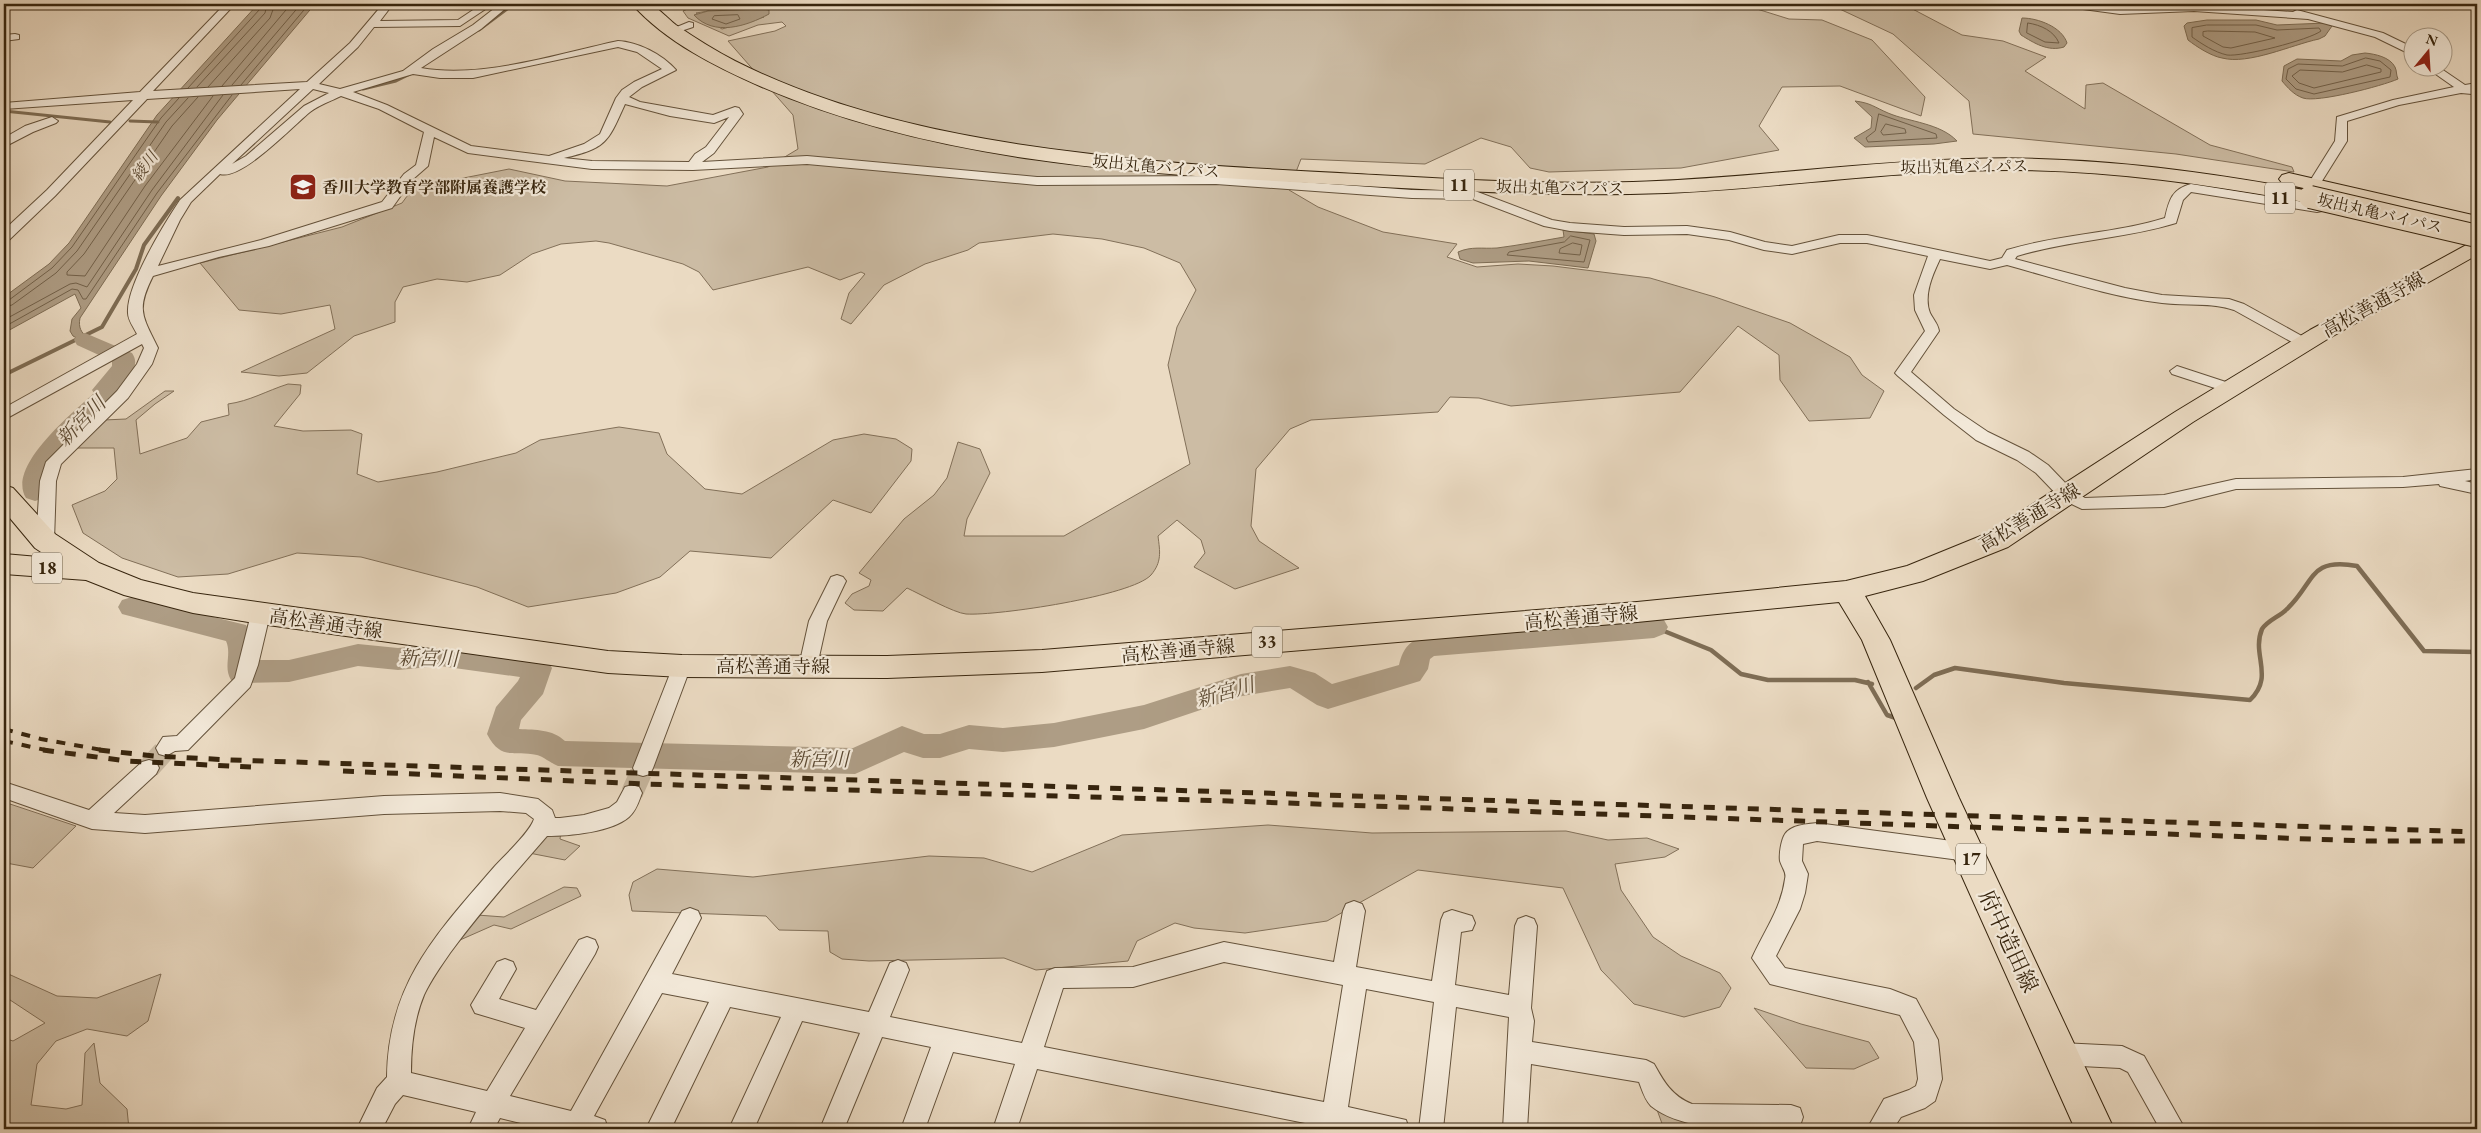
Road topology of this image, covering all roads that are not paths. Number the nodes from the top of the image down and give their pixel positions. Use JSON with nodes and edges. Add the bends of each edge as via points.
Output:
{"nodes":[{"id":1,"x":230,"y":4,"type":"edge"},
{"id":2,"x":388,"y":4,"type":"edge"},
{"id":3,"x":488,"y":4,"type":"edge"},
{"id":4,"x":506,"y":4,"type":"edge"},
{"id":5,"x":640,"y":4,"type":"edge"},
{"id":6,"x":655,"y":4,"type":"edge"},
{"id":7,"x":2068,"y":4,"type":"edge"},
{"id":8,"x":2263,"y":4,"type":"edge"},
{"id":9,"x":2308,"y":16,"type":"junction"},
{"id":10,"x":372,"y":24,"type":"junction"},
{"id":11,"x":681,"y":28,"type":"junction"},
{"id":12,"x":2404,"y":48,"type":"edge"},
{"id":13,"x":415,"y":71,"type":"junction"},
{"id":14,"x":2447,"y":78,"type":"edge"},
{"id":15,"x":311,"y":85,"type":"junction"},
{"id":16,"x":2477,"y":86,"type":"edge"},
{"id":17,"x":2463,"y":90,"type":"junction"},
{"id":18,"x":339,"y":93,"type":"junction"},
{"id":19,"x":145,"y":96,"type":"junction"},
{"id":20,"x":2477,"y":97,"type":"edge"},
{"id":21,"x":622,"y":98,"type":"junction"},
{"id":22,"x":4,"y":106,"type":"edge"},
{"id":23,"x":52,"y":121,"type":"dead end"},
{"id":24,"x":434,"y":131,"type":"junction"},
{"id":25,"x":4,"y":143,"type":"edge"},
{"id":26,"x":545,"y":158,"type":"junction"},
{"id":27,"x":693,"y":166,"type":"junction"},
{"id":28,"x":1218,"y":172,"type":"junction"},
{"id":29,"x":210,"y":177,"type":"junction"},
{"id":30,"x":2314,"y":194,"type":"junction"},
{"id":31,"x":2477,"y":222,"type":"edge"},
{"id":32,"x":2477,"y":229,"type":"edge"},
{"id":33,"x":2477,"y":236,"type":"edge"},
{"id":34,"x":4,"y":238,"type":"edge"},
{"id":35,"x":2477,"y":242,"type":"edge"},
{"id":36,"x":2477,"y":247,"type":"edge"},
{"id":37,"x":1936,"y":252,"type":"junction"},
{"id":38,"x":2007,"y":261,"type":"junction"},
{"id":39,"x":147,"y":273,"type":"junction"},
{"id":40,"x":145,"y":336,"type":"junction"},
{"id":41,"x":2304,"y":343,"type":"junction"},
{"id":42,"x":2177,"y":371,"type":"dead end"},
{"id":43,"x":2230,"y":388,"type":"junction"},
{"id":44,"x":4,"y":414,"type":"edge"},
{"id":45,"x":2477,"y":474,"type":"edge"},
{"id":46,"x":2436,"y":480,"type":"junction"},
{"id":47,"x":2477,"y":490,"type":"edge"},
{"id":48,"x":4,"y":494,"type":"edge"},
{"id":49,"x":2066,"y":495,"type":"junction"},
{"id":50,"x":45,"y":540,"type":"junction"},
{"id":51,"x":8,"y":565,"type":"edge"},
{"id":52,"x":90,"y":570,"type":"junction"},
{"id":53,"x":837,"y":581,"type":"dead end"},
{"id":54,"x":1846,"y":591,"type":"junction"},
{"id":55,"x":261,"y":614,"type":"junction"},
{"id":56,"x":682,"y":666,"type":"junction"},
{"id":57,"x":808,"y":666,"type":"junction"},
{"id":58,"x":166,"y":748,"type":"tunnel mouth"},
{"id":59,"x":646,"y":759,"type":"tunnel mouth"},
{"id":60,"x":149,"y":768,"type":"tunnel mouth"},
{"id":61,"x":4,"y":790,"type":"edge"},
{"id":62,"x":632,"y":792,"type":"tunnel mouth"},
{"id":63,"x":92,"y":820,"type":"junction"},
{"id":64,"x":542,"y":827,"type":"junction"},
{"id":65,"x":1968,"y":852,"type":"junction"},
{"id":66,"x":1354,"y":911,"type":"dead end"},
{"id":67,"x":690,"y":918,"type":"dead end"},
{"id":68,"x":1464,"y":922,"type":"dead end"},
{"id":69,"x":1526,"y":926,"type":"dead end"},
{"id":70,"x":588,"y":948,"type":"dead end"},
{"id":71,"x":505,"y":969,"type":"dead end"},
{"id":72,"x":898,"y":970,"type":"dead end"},
{"id":73,"x":1349,"y":976,"type":"junction"},
{"id":74,"x":656,"y":981,"type":"junction"},
{"id":75,"x":1446,"y":994,"type":"junction"},
{"id":76,"x":724,"y":995,"type":"junction"},
{"id":77,"x":1519,"y":1008,"type":"junction"},
{"id":78,"x":796,"y":1009,"type":"junction"},
{"id":79,"x":541,"y":1022,"type":"junction"},
{"id":80,"x":875,"y":1025,"type":"junction"},
{"id":81,"x":946,"y":1039,"type":"junction"},
{"id":82,"x":1520,"y":1051,"type":"junction"},
{"id":83,"x":2061,"y":1054,"type":"junction"},
{"id":84,"x":1028,"y":1056,"type":"junction"},
{"id":85,"x":398,"y":1082,"type":"junction"},
{"id":86,"x":494,"y":1106,"type":"junction"},
{"id":87,"x":1791,"y":1117,"type":"dead end"},
{"id":88,"x":1333,"y":1123,"type":"edge"},
{"id":89,"x":582,"y":1128,"type":"edge"},
{"id":90,"x":369,"y":1129,"type":"edge"},
{"id":91,"x":480,"y":1129,"type":"edge"},
{"id":92,"x":658,"y":1129,"type":"edge"},
{"id":93,"x":741,"y":1129,"type":"edge"},
{"id":94,"x":832,"y":1129,"type":"edge"},
{"id":95,"x":913,"y":1129,"type":"edge"},
{"id":96,"x":1005,"y":1129,"type":"edge"},
{"id":97,"x":1397,"y":1129,"type":"edge"},
{"id":98,"x":1431,"y":1129,"type":"edge"},
{"id":99,"x":1515,"y":1129,"type":"edge"},
{"id":100,"x":1879,"y":1129,"type":"edge"},
{"id":101,"x":2095,"y":1129,"type":"edge"},
{"id":102,"x":2173,"y":1129,"type":"edge"}],
"edges":[{"from":1,"to":19,"type":"street"},
{"from":2,"to":10,"type":"street"},
{"from":3,"to":10,"type":"street","via":[[460,23]]},
{"from":4,"to":13,"type":"street","via":[[477,27],[437,51]]},
{"from":5,"to":11,"type":"main road","name":"坂出丸亀バイパス","number":"11"},
{"from":6,"to":11,"type":"main road","name":"坂出丸亀バイパス","number":"11"},
{"from":7,"to":9,"type":"street","via":[[2120,11],[2194,8]]},
{"from":8,"to":9,"type":"street"},
{"from":9,"to":12,"type":"street","via":[[2379,36]]},
{"from":10,"to":15,"type":"street"},
{"from":11,"to":28,"type":"main road","name":"坂出丸亀バイパス","number":"11","via":[[722,62],[794,94],[889,124],[964,141],[1046,154]]},
{"from":13,"to":18,"type":"street"},
{"from":13,"to":21,"type":"street","via":[[474,75],[618,44],[630,44],[670,70],[638,84]]},
{"from":14,"to":17,"type":"street"},
{"from":15,"to":18,"type":"street"},
{"from":15,"to":19,"type":"street"},
{"from":15,"to":29,"type":"street"},
{"from":16,"to":17,"type":"street"},
{"from":17,"to":20,"type":"street"},
{"from":17,"to":30,"type":"street","via":[[2397,102],[2341,119],[2341,141],[2318,175]]},
{"from":18,"to":24,"type":"street","via":[[383,107]]},
{"from":18,"to":29,"type":"street","via":[[308,108],[250,159]]},
{"from":19,"to":22,"type":"street"},
{"from":19,"to":34,"type":"street"},
{"from":21,"to":26,"type":"street","via":[[605,136],[574,152]]},
{"from":21,"to":27,"type":"street","via":[[645,107],[714,119],[735,110],[737,114],[710,150]]},
{"from":23,"to":25,"type":"street","via":[[29,128]]},
{"from":24,"to":26,"type":"street","via":[[468,149]]},
{"from":24,"to":39,"type":"street","via":[[428,134],[422,166],[408,177],[386,205],[264,243]]},
{"from":26,"to":27,"type":"street","via":[[592,165]]},
{"from":27,"to":28,"type":"street","via":[[807,160],[1037,181]]},
{"from":28,"to":30,"type":"main road","name":"坂出丸亀バイパス","number":"11","via":[[1508,188],[1623,188],[1814,181],[1918,172],[2052,172]]},
{"from":28,"to":30,"type":"main road","name":"坂出丸亀バイパス","number":"11","via":[[1564,181],[1664,180],[1754,173],[1871,155],[2006,150],[2089,153],[2266,174]]},
{"from":28,"to":37,"type":"street","via":[[1412,194],[1475,195],[1556,224],[1624,231],[1687,230],[1792,250],[1855,238]]},
{"from":29,"to":39,"type":"street","via":[[186,200]]},
{"from":30,"to":31,"type":"main road"},
{"from":30,"to":32,"type":"main road","name":"坂出丸亀バイパス","number":"11"},
{"from":30,"to":33,"type":"main road","name":"坂出丸亀バイパス","number":"11","bridge":true},
{"from":30,"to":35,"type":"main road","number":"11"},
{"from":30,"to":38,"type":"street","via":[[2318,208],[2184,189],[2179,193],[2171,220],[2134,230],[2038,245],[2012,253]]},
{"from":36,"to":41,"type":"main road","name":"高松善通寺線","number":"33"},
{"from":37,"to":38,"type":"street","via":[[1990,265]]},
{"from":37,"to":49,"type":"street","via":[[1921,288],[1922,311],[1932,331],[1903,373],[1982,436],[2042,469]]},
{"from":38,"to":41,"type":"street","via":[[2124,292],[2162,299],[2224,302]]},
{"from":39,"to":40,"type":"street","via":[[136,296],[136,315]]},
{"from":40,"to":44,"type":"street"},
{"from":40,"to":50,"type":"street","via":[[151,348],[136,380],[54,462],[48,475]]},
{"from":41,"to":43,"type":"main road","name":"高松善通寺線","number":"33"},
{"from":42,"to":43,"type":"street"},
{"from":43,"to":49,"type":"main road","name":"高松善通寺線","number":"33"},
{"from":45,"to":46,"type":"street"},
{"from":46,"to":47,"type":"street"},
{"from":46,"to":49,"type":"street","via":[[2243,484],[2164,501],[2098,504],[2082,503]]},
{"from":48,"to":50,"type":"main road","name":"高松善通寺線","number":"33"},
{"from":49,"to":54,"type":"main road","name":"高松善通寺線","number":"33","via":[[1998,540],[1957,558],[1913,574]]},
{"from":50,"to":51,"type":"main road","via":[[28,558]]},
{"from":50,"to":52,"type":"main road","name":"高松善通寺線","number":"33"},
{"from":51,"to":52,"type":"main road","number":"18"},
{"from":52,"to":55,"type":"main road","name":"高松善通寺線","number":"33","via":[[134,588],[193,603]]},
{"from":53,"to":57,"type":"street","via":[[818,621]]},
{"from":54,"to":57,"type":"main road","name":"高松善通寺線","number":"33","via":[[1637,612],[1042,660],[886,667]]},
{"from":54,"to":65,"type":"main road","name":"府中造田線","number":"17","via":[[1876,640]]},
{"from":55,"to":56,"type":"main road","name":"高松善通寺線","number":"33","via":[[608,662]]},
{"from":55,"to":58,"type":"street","via":[[243,682],[181,744],[170,743]]},
{"from":56,"to":57,"type":"main road","name":"高松善通寺線","number":"33"},
{"from":56,"to":59,"type":"street"},
{"from":60,"to":63,"type":"street"},
{"from":61,"to":63,"type":"street"},
{"from":62,"to":64,"type":"street","via":[[624,810],[613,817]]},
{"from":63,"to":64,"type":"street","via":[[145,824],[384,805],[500,802],[531,805],[545,816]]},
{"from":64,"to":85,"type":"street","via":[[456,926],[414,990],[406,1015]]},
{"from":65,"to":83,"type":"main road","name":"府中造田線","number":"17"},
{"from":65,"to":100,"type":"street","via":[[1817,832],[1801,834],[1793,839],[1791,861],[1797,874],[1794,893],[1763,958],[1778,977],[1890,1000],[1908,1007],[1926,1040],[1930,1079],[1926,1093],[1893,1108]]},
{"from":66,"to":73,"type":"street"},
{"from":67,"to":74,"type":"street"},
{"from":68,"to":75,"type":"street","via":[[1452,920],[1443,982]]},
{"from":69,"to":77,"type":"street"},
{"from":70,"to":79,"type":"street"},
{"from":71,"to":79,"type":"street","via":[[483,1006]]},
{"from":72,"to":80,"type":"street"},
{"from":73,"to":75,"type":"street"},
{"from":73,"to":84,"type":"street","via":[[1224,952],[1133,977],[1055,978]]},
{"from":73,"to":88,"type":"street"},
{"from":74,"to":76,"type":"street"},
{"from":74,"to":89,"type":"street"},
{"from":75,"to":77,"type":"street"},
{"from":75,"to":98,"type":"street"},
{"from":76,"to":78,"type":"street"},
{"from":76,"to":92,"type":"street"},
{"from":77,"to":82,"type":"street","via":[[1522,1021]]},
{"from":78,"to":80,"type":"street"},
{"from":78,"to":93,"type":"street"},
{"from":79,"to":86,"type":"street"},
{"from":80,"to":81,"type":"street"},
{"from":80,"to":94,"type":"street"},
{"from":81,"to":84,"type":"street"},
{"from":81,"to":95,"type":"street"},
{"from":82,"to":87,"type":"street","via":[[1646,1072],[1658,1096],[1674,1109],[1692,1116]]},
{"from":82,"to":99,"type":"street"},
{"from":83,"to":101,"type":"main road","name":"府中造田線","number":"17"},
{"from":83,"to":102,"type":"street","via":[[2122,1057],[2136,1064]]},
{"from":84,"to":88,"type":"street"},
{"from":84,"to":96,"type":"street"},
{"from":85,"to":86,"type":"street"},
{"from":85,"to":90,"type":"street","via":[[386,1096]]},
{"from":86,"to":89,"type":"street"},
{"from":86,"to":91,"type":"street"},
{"from":88,"to":97,"type":"street"}]}
